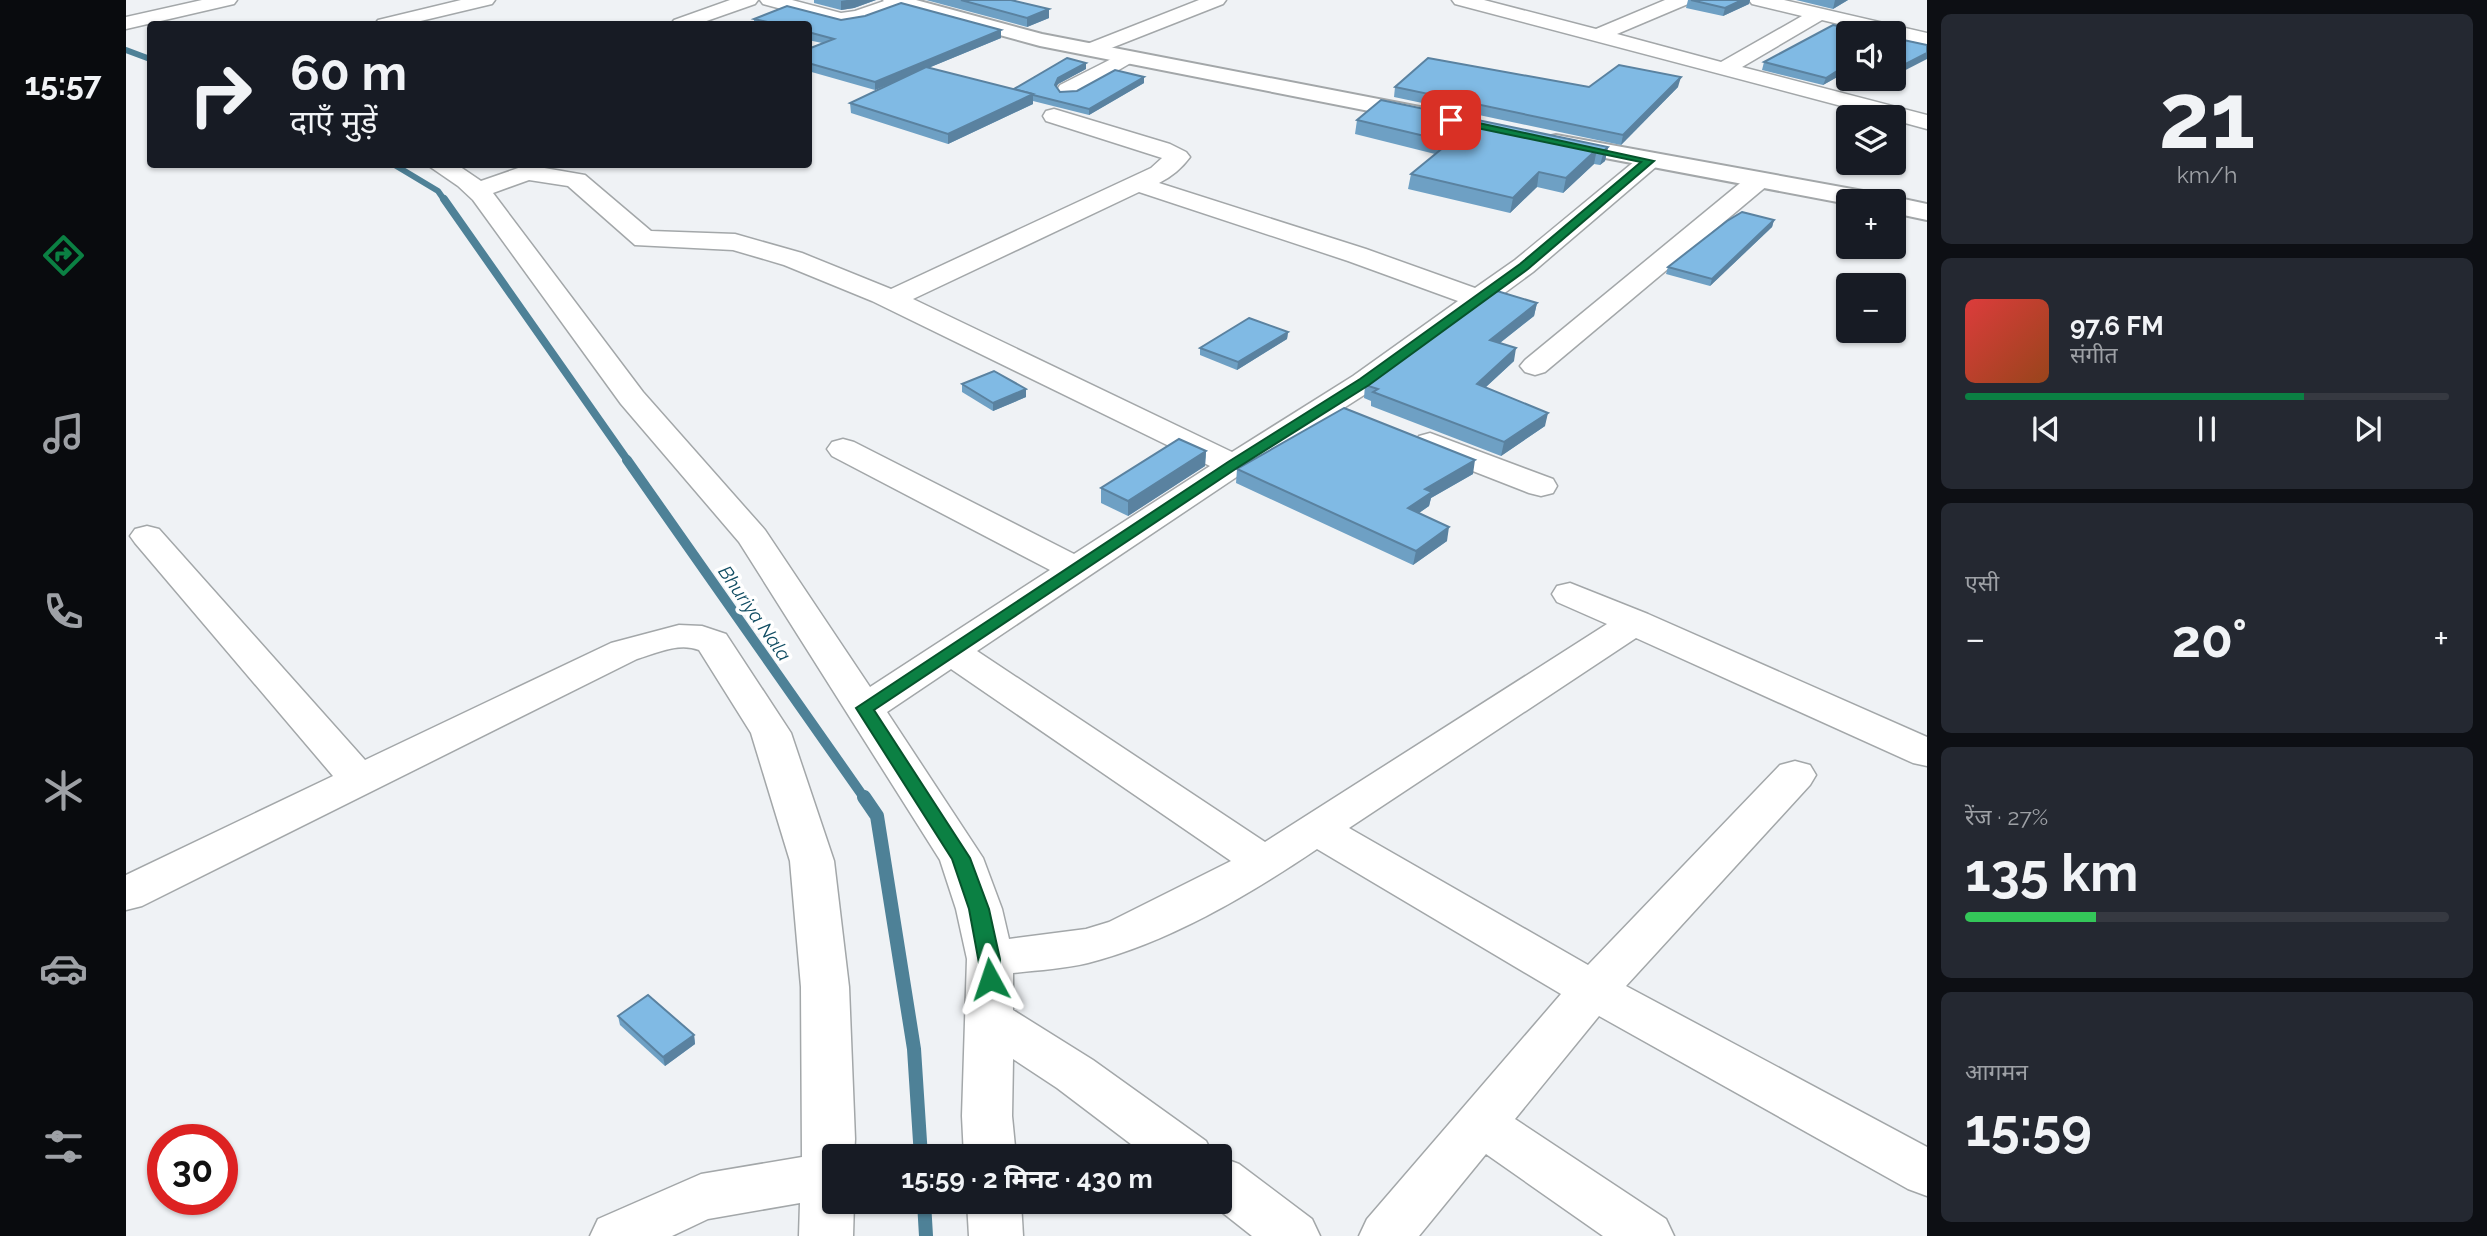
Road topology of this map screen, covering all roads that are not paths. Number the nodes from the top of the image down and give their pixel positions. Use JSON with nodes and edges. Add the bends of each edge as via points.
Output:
{"nodes":[{"id":1,"x":227,"y":0,"type":"edge"},
{"id":2,"x":485,"y":0,"type":"edge"},
{"id":3,"x":748,"y":0,"type":"edge"},
{"id":4,"x":770,"y":0,"type":"edge"},
{"id":5,"x":1216,"y":0,"type":"edge"},
{"id":6,"x":1462,"y":0,"type":"edge"},
{"id":7,"x":1513,"y":0,"type":"edge"},
{"id":8,"x":1681,"y":0,"type":"edge"},
{"id":9,"x":1759,"y":0,"type":"edge"},
{"id":10,"x":897,"y":1,"type":"edge"},
{"id":11,"x":1491,"y":9,"type":"junction"},
{"id":12,"x":1819,"y":14,"type":"junction"},
{"id":13,"x":398,"y":21,"type":"edge"},
{"id":14,"x":689,"y":21,"type":"edge"},
{"id":15,"x":126,"y":24,"type":"edge"},
{"id":16,"x":147,"y":34,"type":"edge"},
{"id":17,"x":1596,"y":36,"type":"junction"},
{"id":18,"x":1927,"y":39,"type":"edge"},
{"id":19,"x":1088,"y":50,"type":"junction"},
{"id":20,"x":1128,"y":57,"type":"junction"},
{"id":21,"x":1725,"y":68,"type":"junction"},
{"id":22,"x":1068,"y":90,"type":"edge"},
{"id":23,"x":1054,"y":116,"type":"dead end"},
{"id":24,"x":1451,"y":120,"type":"edge"},
{"id":25,"x":1927,"y":122,"type":"edge"},
{"id":26,"x":1529,"y":136,"type":"edge"},
{"id":27,"x":1649,"y":161,"type":"junction"},
{"id":28,"x":444,"y":168,"type":"edge"},
{"id":29,"x":541,"y":168,"type":"edge"},
{"id":30,"x":1759,"y":180,"type":"junction"},
{"id":31,"x":1135,"y":183,"type":"junction"},
{"id":32,"x":478,"y":190,"type":"junction"},
{"id":33,"x":1836,"y":194,"type":"edge"},
{"id":34,"x":1906,"y":208,"type":"edge"},
{"id":35,"x":1927,"y":212,"type":"edge"},
{"id":36,"x":891,"y":299,"type":"junction"},
{"id":37,"x":1479,"y":299,"type":"junction"},
{"id":38,"x":1535,"y":366,"type":"dead end"},
{"id":39,"x":1332,"y":404,"type":"junction"},
{"id":40,"x":1368,"y":418,"type":"edge"},
{"id":41,"x":1405,"y":433,"type":"edge"},
{"id":42,"x":843,"y":449,"type":"dead end"},
{"id":43,"x":1233,"y":465,"type":"junction"},
{"id":44,"x":1541,"y":486,"type":"dead end"},
{"id":45,"x":147,"y":536,"type":"dead end"},
{"id":46,"x":1075,"y":569,"type":"junction"},
{"id":47,"x":1570,"y":594,"type":"dead end"},
{"id":48,"x":1635,"y":622,"type":"junction"},
{"id":49,"x":952,"y":652,"type":"junction"},
{"id":50,"x":864,"y":708,"type":"junction"},
{"id":51,"x":1927,"y":753,"type":"edge"},
{"id":52,"x":1795,"y":775,"type":"dead end"},
{"id":53,"x":359,"y":780,"type":"junction"},
{"id":54,"x":1317,"y":829,"type":"junction"},
{"id":55,"x":1264,"y":862,"type":"junction"},
{"id":56,"x":126,"y":894,"type":"edge"},
{"id":57,"x":990,"y":959,"type":"junction"},
{"id":58,"x":1593,"y":990,"type":"junction"},
{"id":59,"x":990,"y":1020,"type":"junction"},
{"id":60,"x":1481,"y":1123,"type":"junction"},
{"id":61,"x":828,"y":1144,"type":"edge"},
{"id":62,"x":989,"y":1144,"type":"edge"},
{"id":63,"x":1170,"y":1144,"type":"edge"},
{"id":64,"x":1927,"y":1173,"type":"edge"},
{"id":65,"x":822,"y":1176,"type":"edge"},
{"id":66,"x":1232,"y":1189,"type":"edge"},
{"id":67,"x":827,"y":1214,"type":"edge"},
{"id":68,"x":995,"y":1214,"type":"edge"},
{"id":69,"x":617,"y":1236,"type":"edge"},
{"id":70,"x":826,"y":1236,"type":"edge"},
{"id":71,"x":996,"y":1236,"type":"edge"},
{"id":72,"x":1293,"y":1236,"type":"edge"},
{"id":73,"x":1386,"y":1236,"type":"edge"},
{"id":74,"x":1647,"y":1236,"type":"edge"}],
"edges":[{"from":1,"to":15,"type":"street"},
{"from":2,"to":13,"type":"street"},
{"from":3,"to":14,"type":"street"},
{"from":4,"to":10,"type":"street","via":[[841,19]]},
{"from":5,"to":19,"type":"street"},
{"from":6,"to":11,"type":"street"},
{"from":7,"to":11,"type":"street"},
{"from":8,"to":17,"type":"street"},
{"from":9,"to":12,"type":"street"},
{"from":10,"to":19,"type":"street"},
{"from":11,"to":17,"type":"street"},
{"from":12,"to":18,"type":"street"},
{"from":12,"to":21,"type":"street"},
{"from":15,"to":16,"type":"street"},
{"from":17,"to":21,"type":"street"},
{"from":19,"to":20,"type":"street"},
{"from":20,"to":22,"type":"street"},
{"from":20,"to":24,"type":"street"},
{"from":21,"to":25,"type":"street"},
{"from":23,"to":31,"type":"street","via":[[1178,157],[1160,173]]},
{"from":26,"to":27,"type":"street"},
{"from":27,"to":30,"type":"street"},
{"from":27,"to":37,"type":"street"},
{"from":28,"to":32,"type":"street"},
{"from":29,"to":32,"type":"street"},
{"from":29,"to":36,"type":"street","via":[[579,181],[644,239],[723,241],[758,247]]},
{"from":30,"to":33,"type":"street"},
{"from":30,"to":38,"type":"street"},
{"from":31,"to":36,"type":"street"},
{"from":31,"to":37,"type":"street"},
{"from":32,"to":50,"type":"street","via":[[632,398],[753,537]]},
{"from":34,"to":35,"type":"street"},
{"from":36,"to":43,"type":"street"},
{"from":37,"to":39,"type":"street"},
{"from":39,"to":40,"type":"street"},
{"from":39,"to":43,"type":"street"},
{"from":41,"to":44,"type":"street"},
{"from":42,"to":46,"type":"street"},
{"from":43,"to":46,"type":"street"},
{"from":45,"to":53,"type":"street"},
{"from":46,"to":49,"type":"street"},
{"from":47,"to":48,"type":"street"},
{"from":48,"to":51,"type":"street"},
{"from":48,"to":54,"type":"street"},
{"from":49,"to":50,"type":"street"},
{"from":49,"to":55,"type":"street"},
{"from":50,"to":57,"type":"street","via":[[961,858]]},
{"from":52,"to":58,"type":"street"},
{"from":53,"to":56,"type":"street"},
{"from":53,"to":61,"type":"street","via":[[624,651],[683,635],[713,642],[771,733],[812,861],[825,987]]},
{"from":54,"to":55,"type":"street"},
{"from":54,"to":58,"type":"street"},
{"from":55,"to":57,"type":"street","via":[[1122,935],[1086,946]]},
{"from":57,"to":59,"type":"street"},
{"from":58,"to":60,"type":"street"},
{"from":58,"to":64,"type":"street"},
{"from":59,"to":62,"type":"street"},
{"from":59,"to":63,"type":"street","via":[[1075,1074]]},
{"from":60,"to":73,"type":"street"},
{"from":60,"to":74,"type":"street"},
{"from":65,"to":69,"type":"street","via":[[701,1197]]},
{"from":66,"to":72,"type":"street"},
{"from":67,"to":70,"type":"street"},
{"from":68,"to":71,"type":"street"}]}
